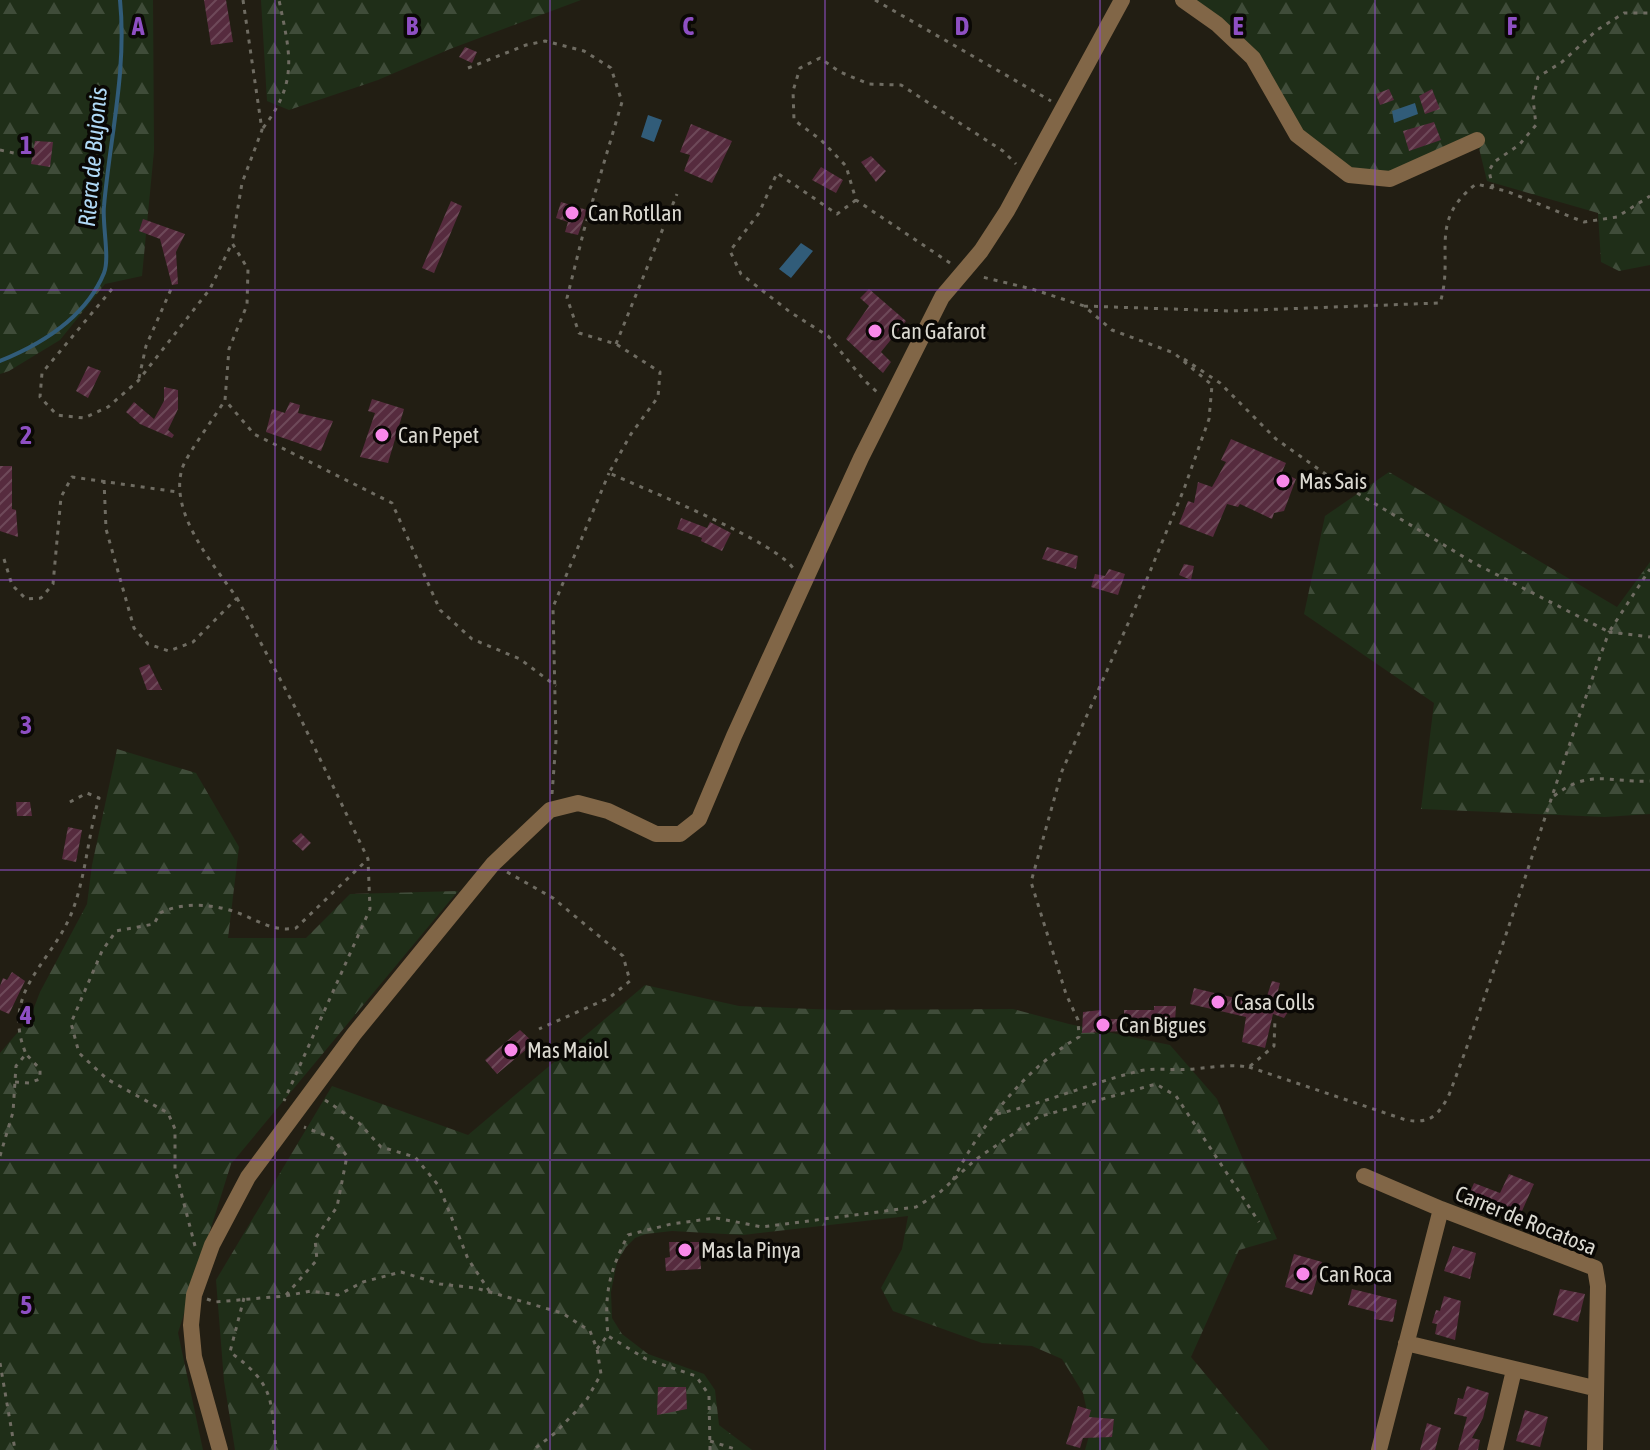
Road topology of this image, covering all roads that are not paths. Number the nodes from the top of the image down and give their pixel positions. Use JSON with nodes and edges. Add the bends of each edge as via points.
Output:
{"nodes":[{"id":1,"x":1122,"y":0,"type":"edge"},
{"id":2,"x":1183,"y":0,"type":"edge"},
{"id":3,"x":1477,"y":140,"type":"dead end"},
{"id":4,"x":1364,"y":1176,"type":"dead end"},
{"id":5,"x":1441,"y":1209,"type":"junction"},
{"id":6,"x":1406,"y":1343,"type":"junction"},
{"id":7,"x":1514,"y":1370,"type":"junction"},
{"id":8,"x":1594,"y":1388,"type":"junction"},
{"id":9,"x":220,"y":1450,"type":"edge"},
{"id":10,"x":1379,"y":1450,"type":"edge"},
{"id":11,"x":1495,"y":1450,"type":"edge"},
{"id":12,"x":1595,"y":1450,"type":"edge"}],
"edges":[{"from":1,"to":9,"type":"street","via":[[981,251],[942,297],[802,588],[699,819],[680,834],[656,834],[578,803],[550,810],[493,864],[313,1090],[285,1114],[248,1177],[194,1295],[194,1357]]},
{"from":2,"to":3,"type":"street","via":[[1253,58],[1297,135],[1349,175],[1390,179]]},
{"from":4,"to":5,"type":"street","name":"Carrer de Rocatosa"},
{"from":5,"to":6,"type":"street"},
{"from":5,"to":8,"type":"street","name":"Carrer de Rocatosa","via":[[1595,1268]]},
{"from":6,"to":7,"type":"street"},
{"from":6,"to":10,"type":"street"},
{"from":7,"to":8,"type":"street"},
{"from":7,"to":11,"type":"street"},
{"from":8,"to":12,"type":"street","name":"Carrer de Rocatosa"}]}
